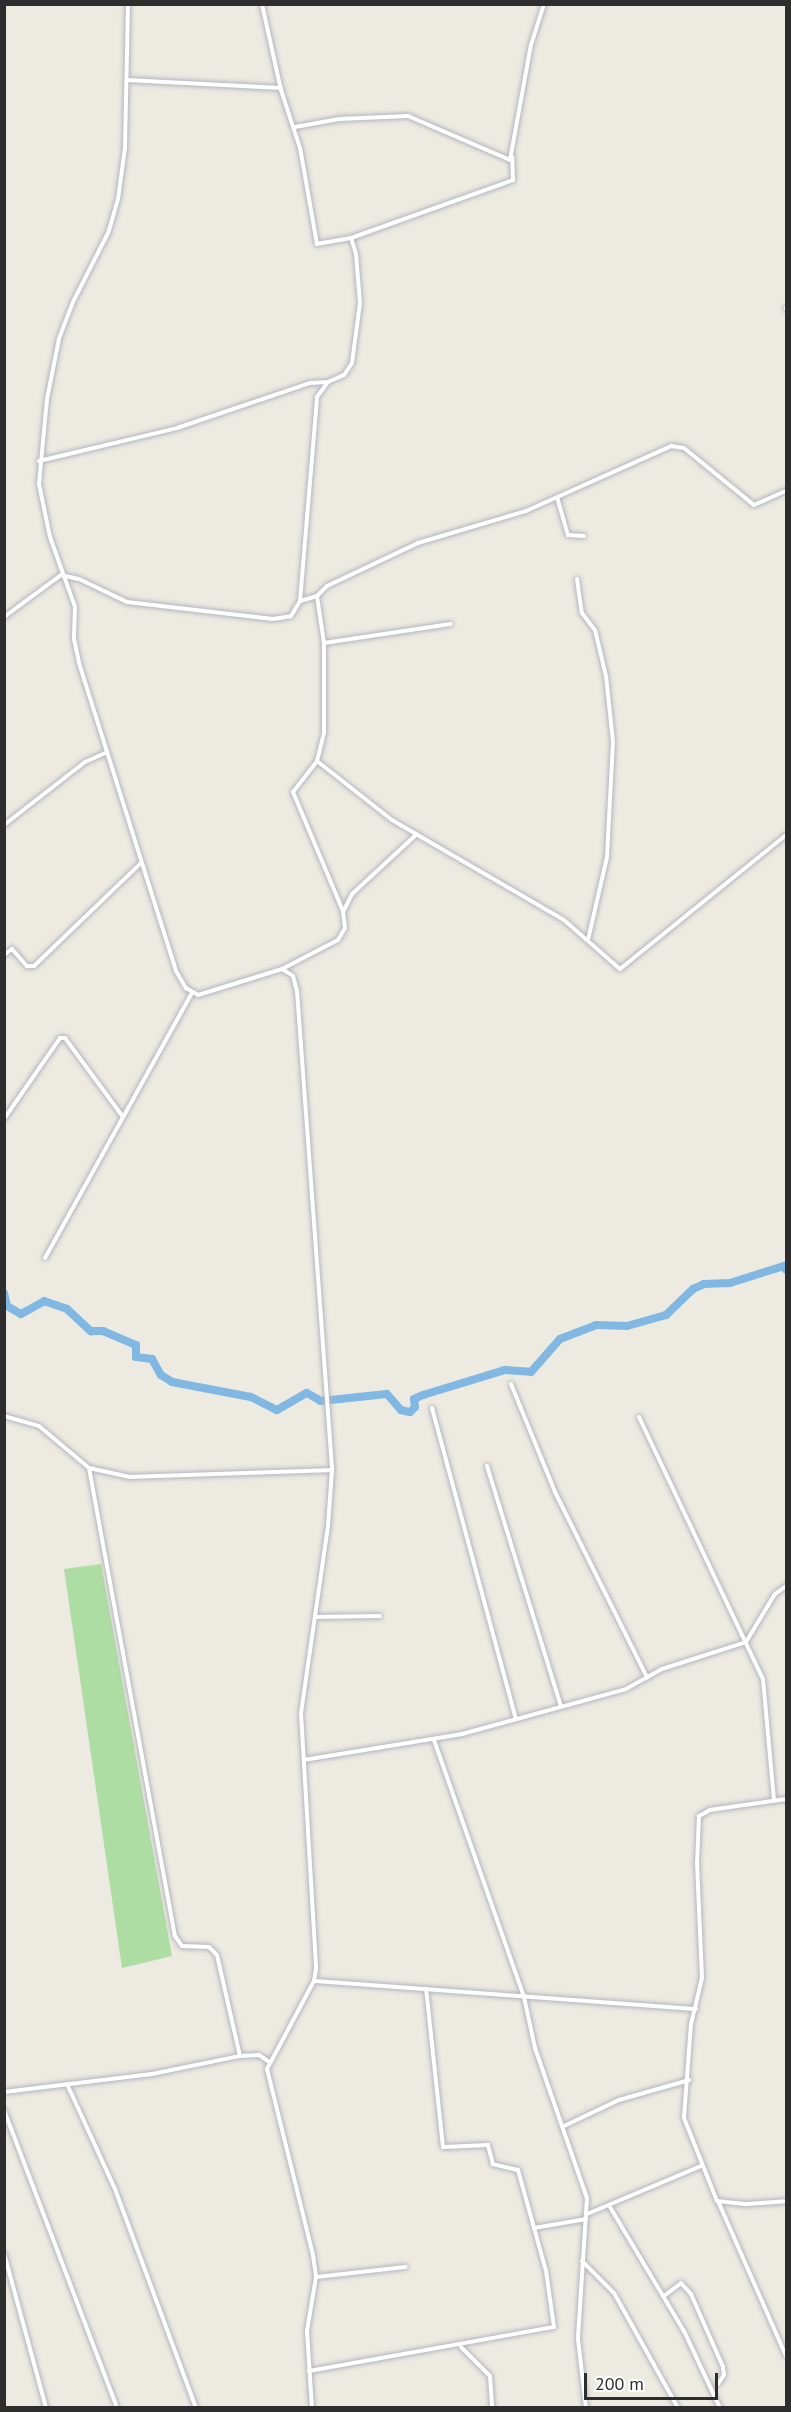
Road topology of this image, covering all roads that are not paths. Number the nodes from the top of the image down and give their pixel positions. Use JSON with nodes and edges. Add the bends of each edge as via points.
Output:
{"nodes":[{"id":1,"x":128,"y":4,"type":"edge"},
{"id":2,"x":262,"y":4,"type":"edge"},
{"id":3,"x":544,"y":4,"type":"edge"},
{"id":4,"x":127,"y":80,"type":"junction"},
{"id":5,"x":281,"y":88,"type":"junction"},
{"id":6,"x":295,"y":127,"type":"junction"},
{"id":7,"x":512,"y":157,"type":"junction"},
{"id":8,"x":351,"y":238,"type":"junction"},
{"id":9,"x":328,"y":382,"type":"junction"},
{"id":10,"x":39,"y":461,"type":"junction"},
{"id":11,"x":786,"y":492,"type":"edge"},
{"id":12,"x":557,"y":497,"type":"junction"},
{"id":13,"x":584,"y":536,"type":"dead end"},
{"id":14,"x":65,"y":576,"type":"junction"},
{"id":15,"x":577,"y":579,"type":"dead end"},
{"id":16,"x":317,"y":596,"type":"junction"},
{"id":17,"x":300,"y":601,"type":"junction"},
{"id":18,"x":4,"y":617,"type":"edge"},
{"id":19,"x":451,"y":624,"type":"dead end"},
{"id":20,"x":324,"y":644,"type":"junction"},
{"id":21,"x":107,"y":753,"type":"junction"},
{"id":22,"x":317,"y":761,"type":"junction"},
{"id":23,"x":4,"y":825,"type":"edge"},
{"id":24,"x":417,"y":834,"type":"junction"},
{"id":25,"x":786,"y":836,"type":"edge"},
{"id":26,"x":141,"y":863,"type":"junction"},
{"id":27,"x":344,"y":911,"type":"junction"},
{"id":28,"x":588,"y":941,"type":"junction"},
{"id":29,"x":4,"y":955,"type":"edge"},
{"id":30,"x":282,"y":969,"type":"junction"},
{"id":31,"x":192,"y":993,"type":"junction"},
{"id":32,"x":123,"y":1117,"type":"junction"},
{"id":33,"x":4,"y":1119,"type":"edge"},
{"id":34,"x":45,"y":1258,"type":"dead end"},
{"id":35,"x":511,"y":1384,"type":"dead end"},
{"id":36,"x":432,"y":1408,"type":"dead end"},
{"id":37,"x":4,"y":1416,"type":"edge"},
{"id":38,"x":639,"y":1417,"type":"dead end"},
{"id":39,"x":487,"y":1466,"type":"dead end"},
{"id":40,"x":88,"y":1468,"type":"junction"},
{"id":41,"x":332,"y":1470,"type":"junction"},
{"id":42,"x":786,"y":1586,"type":"edge"},
{"id":43,"x":380,"y":1616,"type":"dead end"},
{"id":44,"x":315,"y":1617,"type":"junction"},
{"id":45,"x":746,"y":1642,"type":"junction"},
{"id":46,"x":647,"y":1677,"type":"junction"},
{"id":47,"x":561,"y":1706,"type":"junction"},
{"id":48,"x":516,"y":1719,"type":"junction"},
{"id":49,"x":434,"y":1740,"type":"junction"},
{"id":50,"x":304,"y":1760,"type":"junction"},
{"id":51,"x":786,"y":1799,"type":"edge"},
{"id":52,"x":774,"y":1801,"type":"junction"},
{"id":53,"x":314,"y":1981,"type":"junction"},
{"id":54,"x":426,"y":1989,"type":"junction"},
{"id":55,"x":524,"y":1997,"type":"junction"},
{"id":56,"x":696,"y":2009,"type":"junction"},
{"id":57,"x":240,"y":2056,"type":"junction"},
{"id":58,"x":268,"y":2061,"type":"junction"},
{"id":59,"x":689,"y":2080,"type":"junction"},
{"id":60,"x":67,"y":2084,"type":"junction"},
{"id":61,"x":4,"y":2092,"type":"edge"},
{"id":62,"x":4,"y":2110,"type":"edge"},
{"id":63,"x":564,"y":2126,"type":"junction"},
{"id":64,"x":701,"y":2166,"type":"junction"},
{"id":65,"x":717,"y":2201,"type":"junction"},
{"id":66,"x":786,"y":2201,"type":"edge"},
{"id":67,"x":610,"y":2207,"type":"junction"},
{"id":68,"x":587,"y":2216,"type":"junction"},
{"id":69,"x":534,"y":2229,"type":"junction"},
{"id":70,"x":4,"y":2253,"type":"edge"},
{"id":71,"x":582,"y":2260,"type":"junction"},
{"id":72,"x":405,"y":2268,"type":"dead end"},
{"id":73,"x":316,"y":2277,"type":"junction"},
{"id":74,"x":664,"y":2296,"type":"junction"},
{"id":75,"x":786,"y":2341,"type":"edge"},
{"id":76,"x":781,"y":2343,"type":"junction"},
{"id":77,"x":460,"y":2346,"type":"junction"},
{"id":78,"x":786,"y":2356,"type":"edge"},
{"id":79,"x":309,"y":2371,"type":"junction"},
{"id":80,"x":718,"y":2385,"type":"dead end"},
{"id":81,"x":46,"y":2408,"type":"edge"},
{"id":82,"x":117,"y":2408,"type":"edge"},
{"id":83,"x":196,"y":2408,"type":"edge"},
{"id":84,"x":312,"y":2408,"type":"edge"},
{"id":85,"x":492,"y":2408,"type":"edge"},
{"id":86,"x":586,"y":2408,"type":"edge"},
{"id":87,"x":678,"y":2408,"type":"edge"},
{"id":88,"x":720,"y":2408,"type":"edge"}],
"edges":[{"from":1,"to":4,"type":"street"},
{"from":2,"to":5,"type":"street"},
{"from":3,"to":7,"type":"street","via":[[529,53]]},
{"from":4,"to":5,"type":"street"},
{"from":4,"to":10,"type":"street","via":[[117,205],[104,244],[73,302],[59,339]]},
{"from":5,"to":6,"type":"street"},
{"from":6,"to":7,"type":"street","via":[[339,119],[408,116],[506,160]]},
{"from":6,"to":8,"type":"street","via":[[317,245]]},
{"from":7,"to":8,"type":"street","via":[[513,180]]},
{"from":8,"to":9,"type":"street","via":[[360,289],[355,352],[347,372]]},
{"from":9,"to":10,"type":"street","via":[[310,383],[177,428]]},
{"from":9,"to":17,"type":"street","via":[[317,397]]},
{"from":10,"to":14,"type":"street","via":[[44,513]]},
{"from":11,"to":12,"type":"street","via":[[754,505],[684,448],[675,446],[653,452]]},
{"from":12,"to":13,"type":"street","via":[[568,536]]},
{"from":12,"to":16,"type":"street","via":[[418,543],[327,586]]},
{"from":14,"to":17,"type":"street","via":[[127,602],[273,619],[291,616]]},
{"from":14,"to":18,"type":"street","via":[[49,581]]},
{"from":14,"to":21,"type":"street","via":[[75,607],[75,644]]},
{"from":15,"to":28,"type":"street","via":[[582,613],[595,630],[606,676],[613,742],[607,856]]},
{"from":16,"to":17,"type":"street"},
{"from":16,"to":20,"type":"street"},
{"from":19,"to":20,"type":"street"},
{"from":20,"to":22,"type":"street","via":[[324,732]]},
{"from":21,"to":23,"type":"street","via":[[85,762]]},
{"from":21,"to":26,"type":"street"},
{"from":22,"to":24,"type":"street","via":[[374,807]]},
{"from":22,"to":27,"type":"street","via":[[293,792]]},
{"from":24,"to":27,"type":"street","via":[[352,894]]},
{"from":24,"to":28,"type":"street","via":[[546,908]]},
{"from":25,"to":28,"type":"street","via":[[625,968],[615,967]]},
{"from":26,"to":29,"type":"street","via":[[34,966],[27,966],[12,949]]},
{"from":26,"to":31,"type":"street","via":[[173,964]]},
{"from":27,"to":30,"type":"street","via":[[345,928],[340,938]]},
{"from":30,"to":31,"type":"street","via":[[203,995]]},
{"from":30,"to":41,"type":"street","via":[[293,976],[297,991],[310,1128],[318,1321],[329,1403]]},
{"from":31,"to":32,"type":"street"},
{"from":32,"to":33,"type":"street","via":[[65,1038],[60,1038]]},
{"from":32,"to":34,"type":"street"},
{"from":35,"to":46,"type":"street","via":[[555,1492]]},
{"from":36,"to":48,"type":"street"},
{"from":37,"to":40,"type":"street","via":[[39,1426]]},
{"from":38,"to":45,"type":"street"},
{"from":39,"to":47,"type":"street"},
{"from":40,"to":41,"type":"street","via":[[130,1476]]},
{"from":40,"to":57,"type":"street","via":[[175,1936],[182,1946],[209,1947],[217,1955]]},
{"from":41,"to":44,"type":"street"},
{"from":42,"to":45,"type":"street","via":[[775,1594]]},
{"from":43,"to":44,"type":"street"},
{"from":44,"to":50,"type":"street","via":[[302,1713]]},
{"from":45,"to":46,"type":"street"},
{"from":45,"to":52,"type":"street","via":[[766,1697]]},
{"from":46,"to":47,"type":"street","via":[[626,1689]]},
{"from":47,"to":48,"type":"street"},
{"from":48,"to":49,"type":"street"},
{"from":49,"to":50,"type":"street"},
{"from":49,"to":55,"type":"street"},
{"from":50,"to":53,"type":"street","via":[[316,1956]]},
{"from":51,"to":52,"type":"street"},
{"from":52,"to":56,"type":"street","via":[[710,1810],[699,1816],[702,1978]]},
{"from":53,"to":54,"type":"street"},
{"from":53,"to":58,"type":"street"},
{"from":54,"to":55,"type":"street"},
{"from":54,"to":69,"type":"street","via":[[443,2147],[488,2145],[493,2164],[518,2170]]},
{"from":55,"to":56,"type":"street"},
{"from":55,"to":63,"type":"street","via":[[535,2048]]},
{"from":56,"to":59,"type":"street","via":[[691,2024]]},
{"from":57,"to":58,"type":"street","via":[[259,2055]]},
{"from":57,"to":60,"type":"street","via":[[152,2074]]},
{"from":58,"to":73,"type":"street","via":[[267,2075]]},
{"from":59,"to":63,"type":"street","via":[[619,2100]]},
{"from":59,"to":64,"type":"street","via":[[684,2118]]},
{"from":60,"to":61,"type":"street"},
{"from":60,"to":83,"type":"street","via":[[115,2189]]},
{"from":62,"to":82,"type":"street"},
{"from":63,"to":68,"type":"street","via":[[587,2198]]},
{"from":64,"to":65,"type":"street"},
{"from":64,"to":67,"type":"street"},
{"from":65,"to":66,"type":"street"},
{"from":65,"to":76,"type":"street"},
{"from":67,"to":68,"type":"street"},
{"from":67,"to":74,"type":"street"},
{"from":68,"to":69,"type":"street"},
{"from":68,"to":71,"type":"street"},
{"from":69,"to":77,"type":"street","via":[[546,2271],[553,2329]]},
{"from":70,"to":81,"type":"street"},
{"from":71,"to":86,"type":"street","via":[[578,2339]]},
{"from":71,"to":87,"type":"street","via":[[614,2293]]},
{"from":72,"to":73,"type":"street"},
{"from":73,"to":79,"type":"street","via":[[308,2331]]},
{"from":74,"to":80,"type":"street","via":[[681,2283],[691,2294],[723,2367],[724,2375]]},
{"from":74,"to":88,"type":"street"},
{"from":75,"to":76,"type":"street"},
{"from":76,"to":78,"type":"street"},
{"from":77,"to":79,"type":"street"},
{"from":77,"to":85,"type":"street","via":[[486,2369]]},
{"from":79,"to":84,"type":"street"}]}
